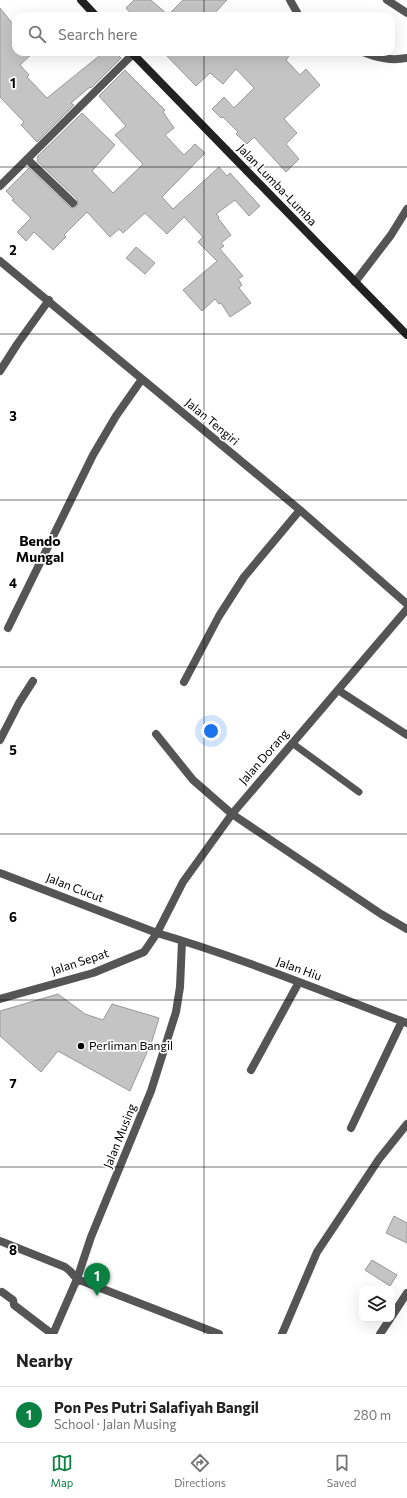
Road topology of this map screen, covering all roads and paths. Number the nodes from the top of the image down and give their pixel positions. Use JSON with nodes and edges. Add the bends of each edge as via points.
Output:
{"nodes":[{"id":1,"x":81,"y":0,"type":"edge"},
{"id":2,"x":290,"y":0,"type":"edge"},
{"id":3,"x":388,"y":0,"type":"edge"},
{"id":4,"x":92,"y":12,"type":"edge"},
{"id":5,"x":297,"y":12,"type":"edge"},
{"id":6,"x":407,"y":13,"type":"edge"},
{"id":7,"x":129,"y":56,"type":"edge"},
{"id":8,"x":135,"y":56,"type":"edge"},
{"id":9,"x":373,"y":56,"type":"edge"},
{"id":10,"x":407,"y":58,"type":"edge"},
{"id":11,"x":27,"y":159,"type":"junction"},
{"id":12,"x":0,"y":186,"type":"edge"},
{"id":13,"x":72,"y":203,"type":"dead end"},
{"id":14,"x":407,"y":208,"type":"edge"},
{"id":15,"x":0,"y":261,"type":"edge"},
{"id":16,"x":355,"y":282,"type":"junction"},
{"id":17,"x":49,"y":300,"type":"junction"},
{"id":18,"x":407,"y":335,"type":"edge"},
{"id":19,"x":0,"y":371,"type":"edge"},
{"id":20,"x":142,"y":379,"type":"junction"},
{"id":21,"x":300,"y":510,"type":"junction"},
{"id":22,"x":407,"y":604,"type":"edge"},
{"id":23,"x":407,"y":609,"type":"edge"},
{"id":24,"x":8,"y":628,"type":"dead end"},
{"id":25,"x":33,"y":681,"type":"dead end"},
{"id":26,"x":184,"y":682,"type":"dead end"},
{"id":27,"x":338,"y":690,"type":"junction"},
{"id":28,"x":156,"y":734,"type":"dead end"},
{"id":29,"x":407,"y":735,"type":"edge"},
{"id":30,"x":0,"y":740,"type":"edge"},
{"id":31,"x":292,"y":744,"type":"junction"},
{"id":32,"x":359,"y":792,"type":"dead end"},
{"id":33,"x":232,"y":814,"type":"junction"},
{"id":34,"x":0,"y":873,"type":"edge"},
{"id":35,"x":407,"y":929,"type":"edge"},
{"id":36,"x":157,"y":933,"type":"junction"},
{"id":37,"x":182,"y":941,"type":"junction"},
{"id":38,"x":299,"y":982,"type":"junction"},
{"id":39,"x":0,"y":999,"type":"edge"},
{"id":40,"x":405,"y":1022,"type":"edge"},
{"id":41,"x":251,"y":1070,"type":"dead end"},
{"id":42,"x":407,"y":1124,"type":"edge"},
{"id":43,"x":351,"y":1128,"type":"dead end"},
{"id":44,"x":0,"y":1241,"type":"edge"},
{"id":45,"x":77,"y":1279,"type":"junction"},
{"id":46,"x":2,"y":1292,"type":"dead end"},
{"id":47,"x":407,"y":1293,"type":"edge"},
{"id":48,"x":395,"y":1311,"type":"edge"},
{"id":49,"x":388,"y":1322,"type":"edge"},
{"id":50,"x":52,"y":1334,"type":"edge"},
{"id":51,"x":218,"y":1334,"type":"edge"},
{"id":52,"x":282,"y":1334,"type":"edge"},
{"id":53,"x":380,"y":1334,"type":"edge"}],
"edges":[{"from":1,"to":4,"type":"main road"},
{"from":2,"to":5,"type":"street"},
{"from":3,"to":6,"type":"street"},
{"from":7,"to":11,"type":"street"},
{"from":8,"to":16,"type":"main road","name":"Jalan Lumba-Lumba"},
{"from":9,"to":10,"type":"street","via":[[388,60]]},
{"from":11,"to":12,"type":"street"},
{"from":11,"to":13,"type":"street"},
{"from":14,"to":16,"type":"street","via":[[391,235]]},
{"from":15,"to":17,"type":"street","name":"Jalan Tengiri"},
{"from":16,"to":18,"type":"main road","name":"Jalan Lumba-Lumba"},
{"from":17,"to":19,"type":"street"},
{"from":17,"to":20,"type":"street","name":"Jalan Tengiri"},
{"from":20,"to":21,"type":"street","name":"Jalan Tengiri"},
{"from":20,"to":24,"type":"street","via":[[93,455]]},
{"from":21,"to":22,"type":"street","name":"Jalan Tengiri"},
{"from":21,"to":26,"type":"street","via":[[244,577],[219,616]]},
{"from":23,"to":27,"type":"street","name":"Jalan Dorang"},
{"from":25,"to":30,"type":"street"},
{"from":27,"to":29,"type":"street"},
{"from":27,"to":31,"type":"street","name":"Jalan Dorang"},
{"from":28,"to":33,"type":"street","via":[[193,780]]},
{"from":31,"to":32,"type":"lane"},
{"from":31,"to":33,"type":"street","name":"Jalan Dorang"},
{"from":33,"to":35,"type":"street"},
{"from":33,"to":36,"type":"street","name":"Jalan Dorang","via":[[183,882]]},
{"from":34,"to":36,"type":"street","name":"Jalan Cucut"},
{"from":36,"to":37,"type":"street","name":"Jalan Hiu"},
{"from":36,"to":39,"type":"street","name":"Jalan Sepat","via":[[144,952],[93,973]]},
{"from":37,"to":38,"type":"street","name":"Jalan Hiu"},
{"from":37,"to":45,"type":"street","name":"Jalan Musing","via":[[180,986],[169,1037],[151,1091],[91,1237]]},
{"from":38,"to":40,"type":"street","name":"Jalan Hiu"},
{"from":38,"to":41,"type":"street"},
{"from":40,"to":43,"type":"street"},
{"from":42,"to":52,"type":"street","via":[[379,1159],[318,1252]]},
{"from":44,"to":45,"type":"street","via":[[65,1267]]},
{"from":45,"to":50,"type":"street","name":"Jalan Musing"},
{"from":45,"to":51,"type":"street"},
{"from":46,"to":50,"type":"street","via":[[14,1305]]},
{"from":47,"to":48,"type":"street"},
{"from":49,"to":53,"type":"street"}]}
